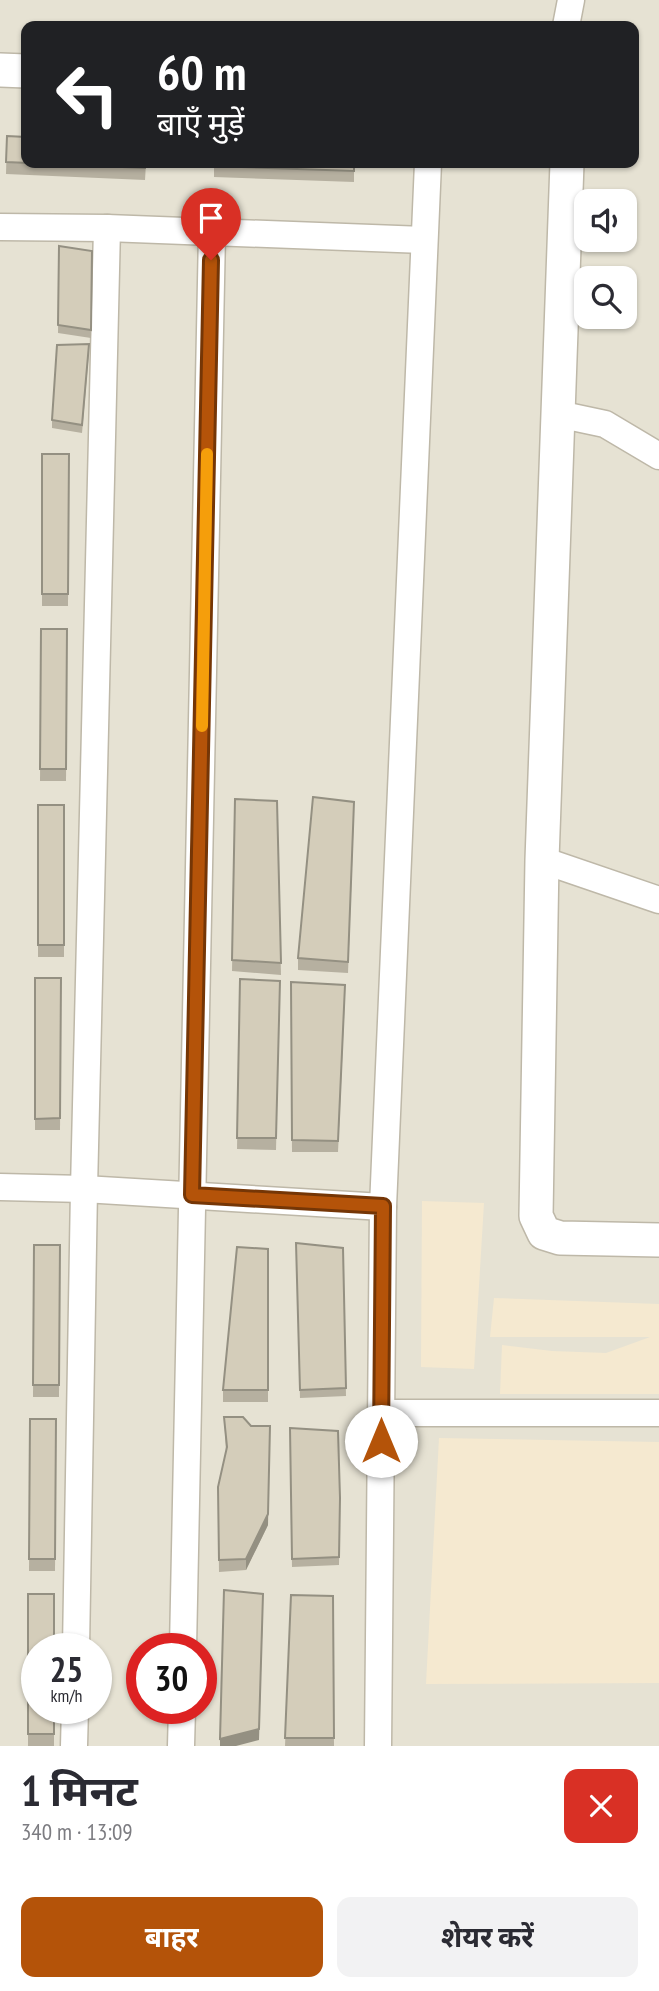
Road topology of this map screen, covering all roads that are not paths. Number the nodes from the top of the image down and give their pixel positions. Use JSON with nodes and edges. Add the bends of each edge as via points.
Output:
{"nodes":[{"id":1,"x":571,"y":0,"type":"edge"},
{"id":2,"x":567,"y":21,"type":"edge"},
{"id":3,"x":0,"y":70,"type":"edge"},
{"id":4,"x":21,"y":71,"type":"edge"},
{"id":5,"x":428,"y":168,"type":"edge"},
{"id":6,"x":567,"y":168,"type":"edge"},
{"id":7,"x":0,"y":227,"type":"edge"},
{"id":8,"x":107,"y":228,"type":"junction"},
{"id":9,"x":212,"y":233,"type":"junction"},
{"id":10,"x":424,"y":240,"type":"junction"},
{"id":11,"x":558,"y":414,"type":"junction"},
{"id":12,"x":659,"y":456,"type":"edge"},
{"id":13,"x":542,"y":860,"type":"junction"},
{"id":14,"x":659,"y":900,"type":"edge"},
{"id":15,"x":0,"y":1187,"type":"edge"},
{"id":16,"x":84,"y":1189,"type":"junction"},
{"id":17,"x":192,"y":1195,"type":"junction"},
{"id":18,"x":383,"y":1206,"type":"junction"},
{"id":19,"x":659,"y":1240,"type":"edge"},
{"id":20,"x":381,"y":1413,"type":"junction"},
{"id":21,"x":659,"y":1413,"type":"edge"},
{"id":22,"x":76,"y":1633,"type":"edge"},
{"id":23,"x":183,"y":1633,"type":"edge"},
{"id":24,"x":75,"y":1724,"type":"edge"},
{"id":25,"x":182,"y":1724,"type":"edge"},
{"id":26,"x":74,"y":1746,"type":"edge"},
{"id":27,"x":181,"y":1746,"type":"edge"},
{"id":28,"x":378,"y":1746,"type":"edge"}],
"edges":[{"from":1,"to":2,"type":"street"},
{"from":3,"to":4,"type":"street"},
{"from":5,"to":10,"type":"street"},
{"from":6,"to":11,"type":"street"},
{"from":7,"to":8,"type":"street"},
{"from":8,"to":9,"type":"street"},
{"from":8,"to":16,"type":"street"},
{"from":9,"to":10,"type":"street"},
{"from":9,"to":17,"type":"street"},
{"from":10,"to":18,"type":"street"},
{"from":11,"to":12,"type":"street","via":[[605,425]]},
{"from":11,"to":13,"type":"street"},
{"from":13,"to":14,"type":"street"},
{"from":13,"to":19,"type":"street","via":[[536,1216],[544,1233],[560,1238]]},
{"from":15,"to":16,"type":"street"},
{"from":16,"to":17,"type":"street"},
{"from":16,"to":22,"type":"street"},
{"from":17,"to":18,"type":"street"},
{"from":17,"to":23,"type":"street"},
{"from":18,"to":20,"type":"street"},
{"from":20,"to":21,"type":"street"},
{"from":20,"to":28,"type":"street"},
{"from":24,"to":26,"type":"street"},
{"from":25,"to":27,"type":"street"}]}
